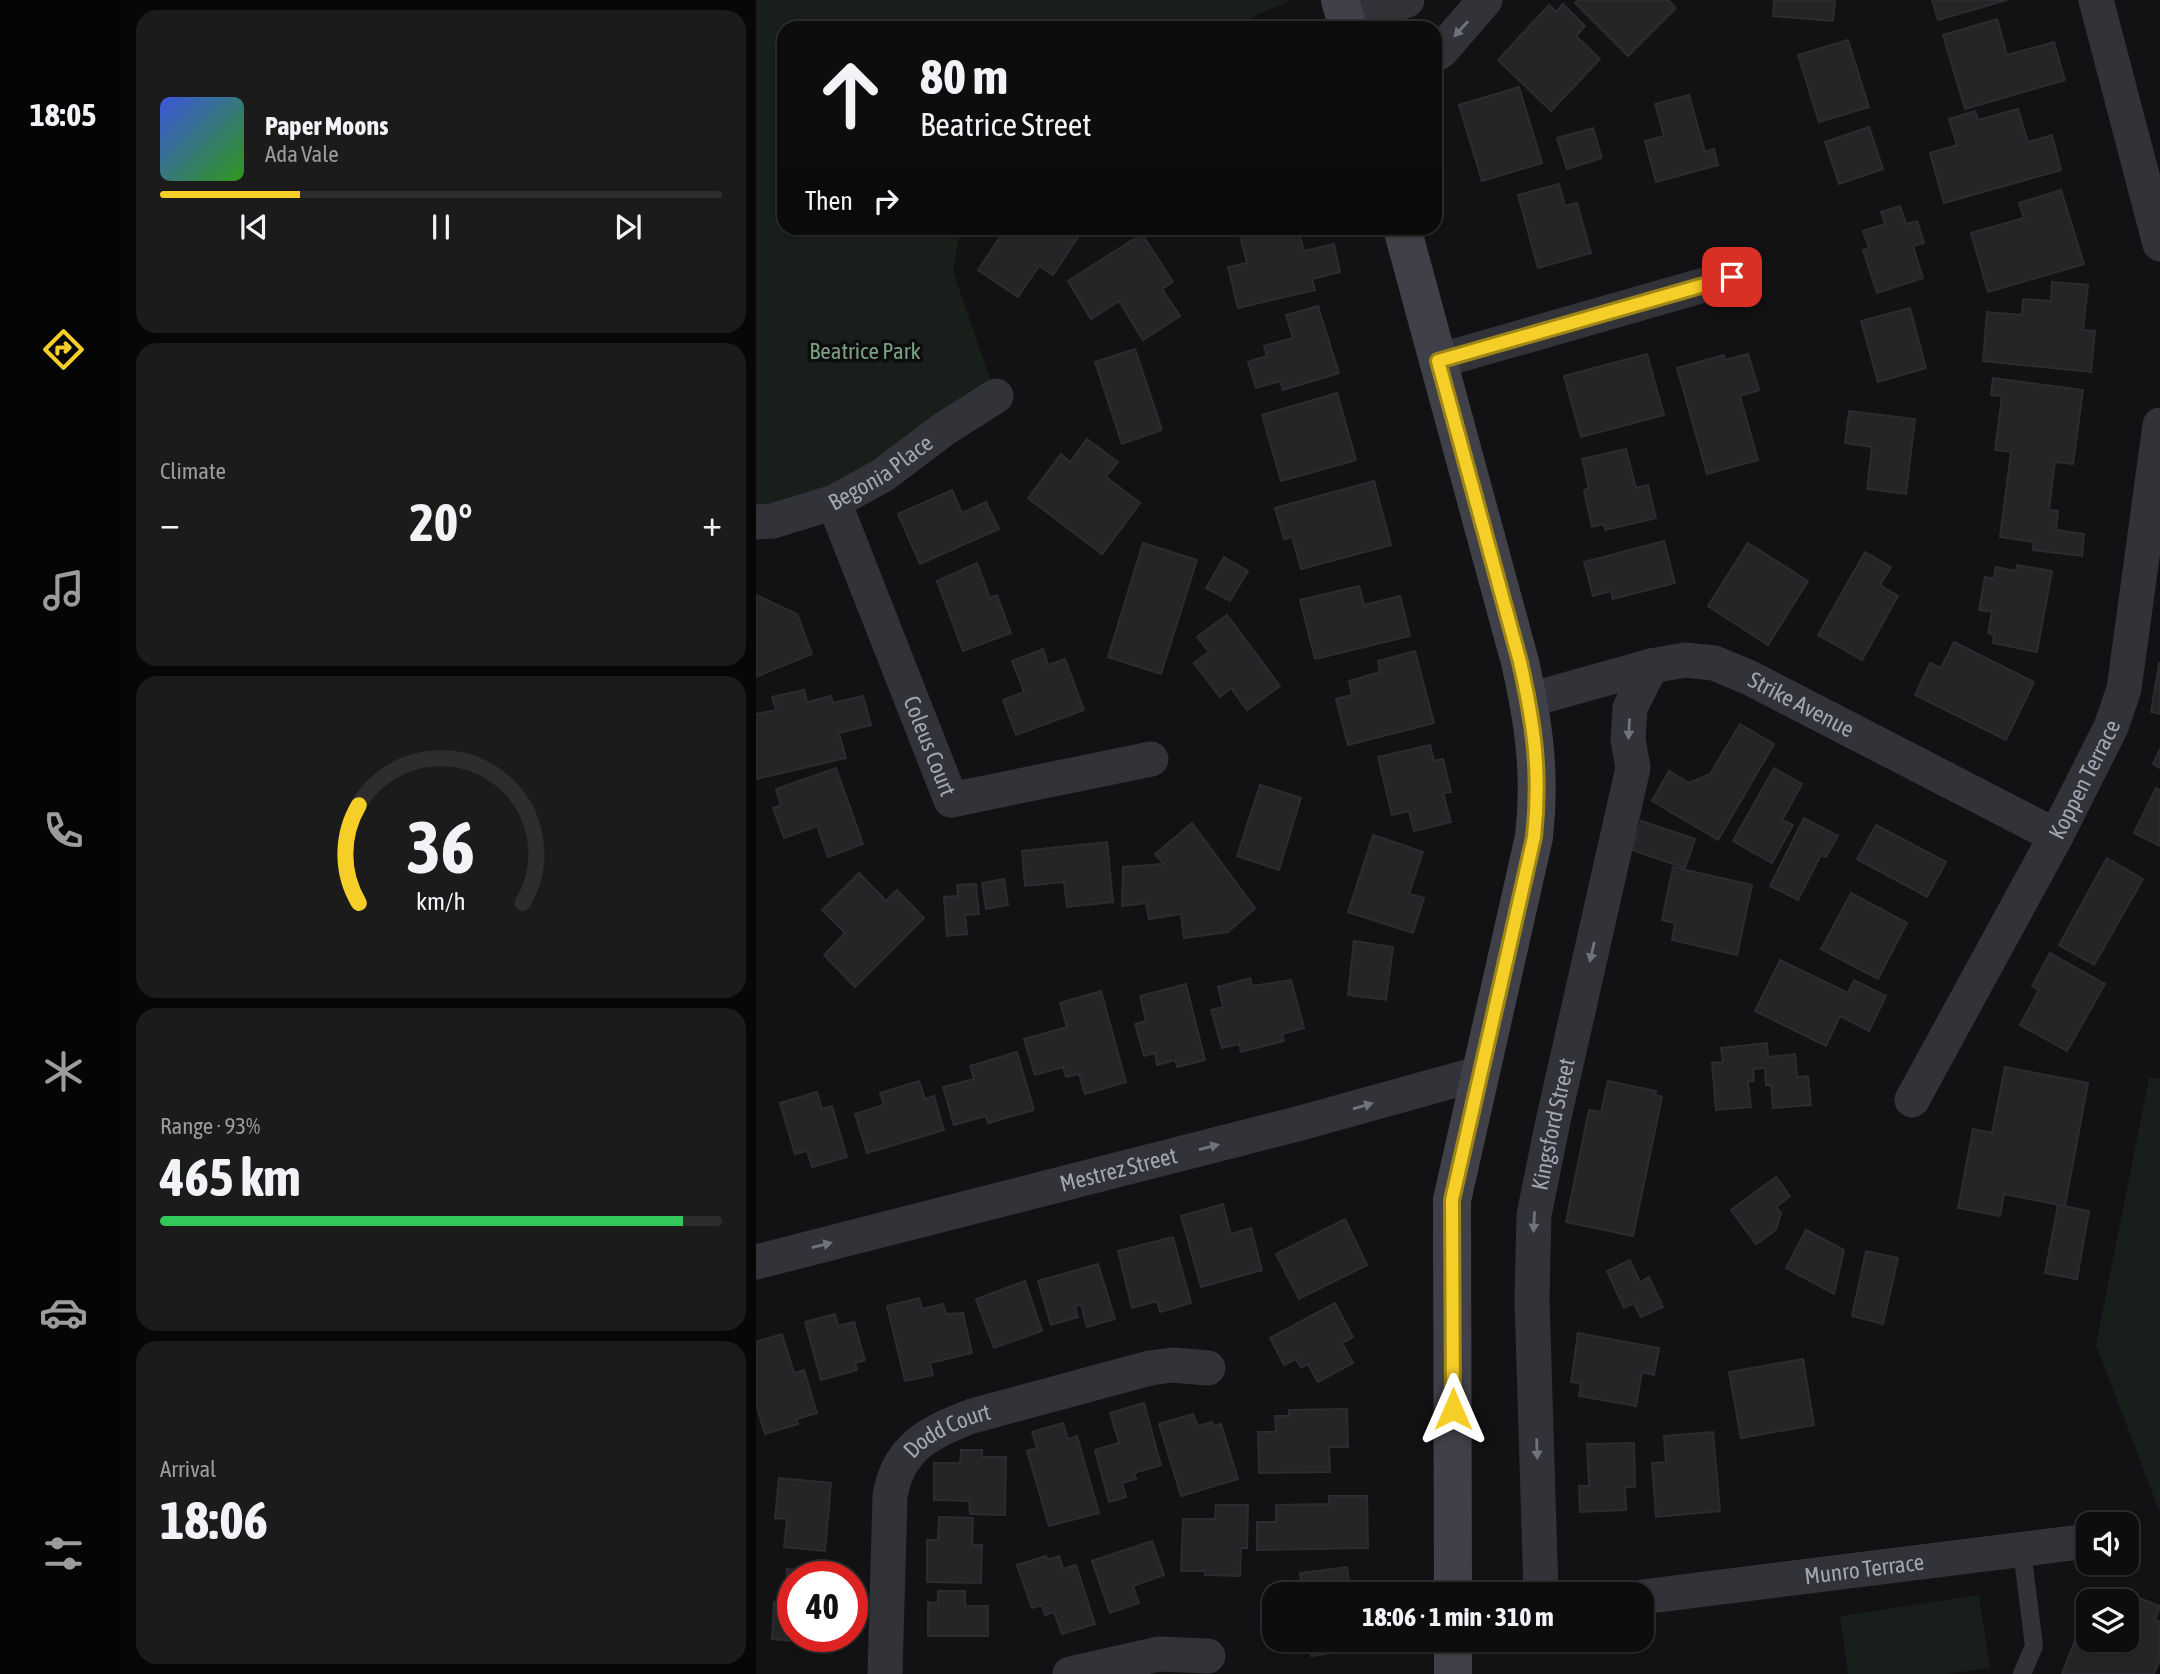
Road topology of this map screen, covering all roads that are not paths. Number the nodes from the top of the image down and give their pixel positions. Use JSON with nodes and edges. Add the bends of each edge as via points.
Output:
{"nodes":[{"id":1,"x":1407,"y":0,"type":"edge"},
{"id":2,"x":1485,"y":0,"type":"edge"},
{"id":3,"x":2096,"y":0,"type":"edge"},
{"id":4,"x":1344,"y":16,"type":"edge"},
{"id":5,"x":1442,"y":49,"type":"edge"},
{"id":6,"x":1404,"y":235,"type":"edge"},
{"id":7,"x":2160,"y":244,"type":"edge"},
{"id":8,"x":1732,"y":277,"type":"dead end"},
{"id":9,"x":1438,"y":361,"type":"junction"},
{"id":10,"x":996,"y":396,"type":"dead end"},
{"id":11,"x":2160,"y":425,"type":"edge"},
{"id":12,"x":834,"y":502,"type":"junction"},
{"id":13,"x":756,"y":522,"type":"edge"},
{"id":14,"x":1651,"y":666,"type":"junction"},
{"id":15,"x":1529,"y":700,"type":"junction"},
{"id":16,"x":1151,"y":759,"type":"dead end"},
{"id":17,"x":2056,"y":836,"type":"junction"},
{"id":18,"x":1481,"y":1073,"type":"junction"},
{"id":19,"x":1912,"y":1100,"type":"dead end"},
{"id":20,"x":756,"y":1262,"type":"edge"},
{"id":21,"x":1208,"y":1368,"type":"dead end"},
{"id":22,"x":2076,"y":1543,"type":"edge"},
{"id":23,"x":2022,"y":1551,"type":"junction"},
{"id":24,"x":1453,"y":1582,"type":"edge"},
{"id":25,"x":1541,"y":1582,"type":"edge"},
{"id":26,"x":1654,"y":1596,"type":"edge"},
{"id":27,"x":1453,"y":1652,"type":"edge"},
{"id":28,"x":1208,"y":1656,"type":"dead end"},
{"id":29,"x":885,"y":1674,"type":"edge"},
{"id":30,"x":1070,"y":1674,"type":"edge"},
{"id":31,"x":1453,"y":1674,"type":"edge"},
{"id":32,"x":2022,"y":1674,"type":"edge"}],
"edges":[{"from":1,"to":4,"type":"street"},
{"from":2,"to":5,"type":"street","one_way":true},
{"from":3,"to":7,"type":"street"},
{"from":6,"to":9,"type":"street"},
{"from":8,"to":9,"type":"street"},
{"from":9,"to":15,"type":"street"},
{"from":10,"to":12,"type":"street","name":"Begonia Place","via":[[883,475]]},
{"from":11,"to":17,"type":"street","name":"Koppen Terrace","via":[[2124,688],[2111,726]]},
{"from":12,"to":13,"type":"street","name":"Begonia Place","via":[[773,522]]},
{"from":12,"to":16,"type":"street","name":"Coleus Court","via":[[951,800]]},
{"from":14,"to":15,"type":"street","name":"Strike Avenue"},
{"from":14,"to":17,"type":"street","name":"Strike Avenue","via":[[1685,660],[1714,663],[1748,677]]},
{"from":14,"to":25,"type":"street","name":"Kingsford Street","one_way":true,"via":[[1630,708],[1628,739],[1633,768],[1534,1215]]},
{"from":15,"to":18,"type":"street","via":[[1538,768],[1534,837]]},
{"from":17,"to":19,"type":"street","name":"Koppen Terrace"},
{"from":20,"to":18,"type":"street","name":"Mestrez Street","one_way":true},
{"from":18,"to":24,"type":"street","via":[[1452,1200]]},
{"from":21,"to":29,"type":"street","name":"Dodd Court","via":[[1150,1368],[972,1416],[922,1439],[893,1478],[890,1496]]},
{"from":22,"to":23,"type":"street","name":"Munro Terrace"},
{"from":23,"to":26,"type":"street","name":"Munro Terrace"},
{"from":23,"to":32,"type":"lane","via":[[2034,1646]]},
{"from":27,"to":31,"type":"street"},
{"from":28,"to":30,"type":"street","via":[[1158,1654]]}]}
